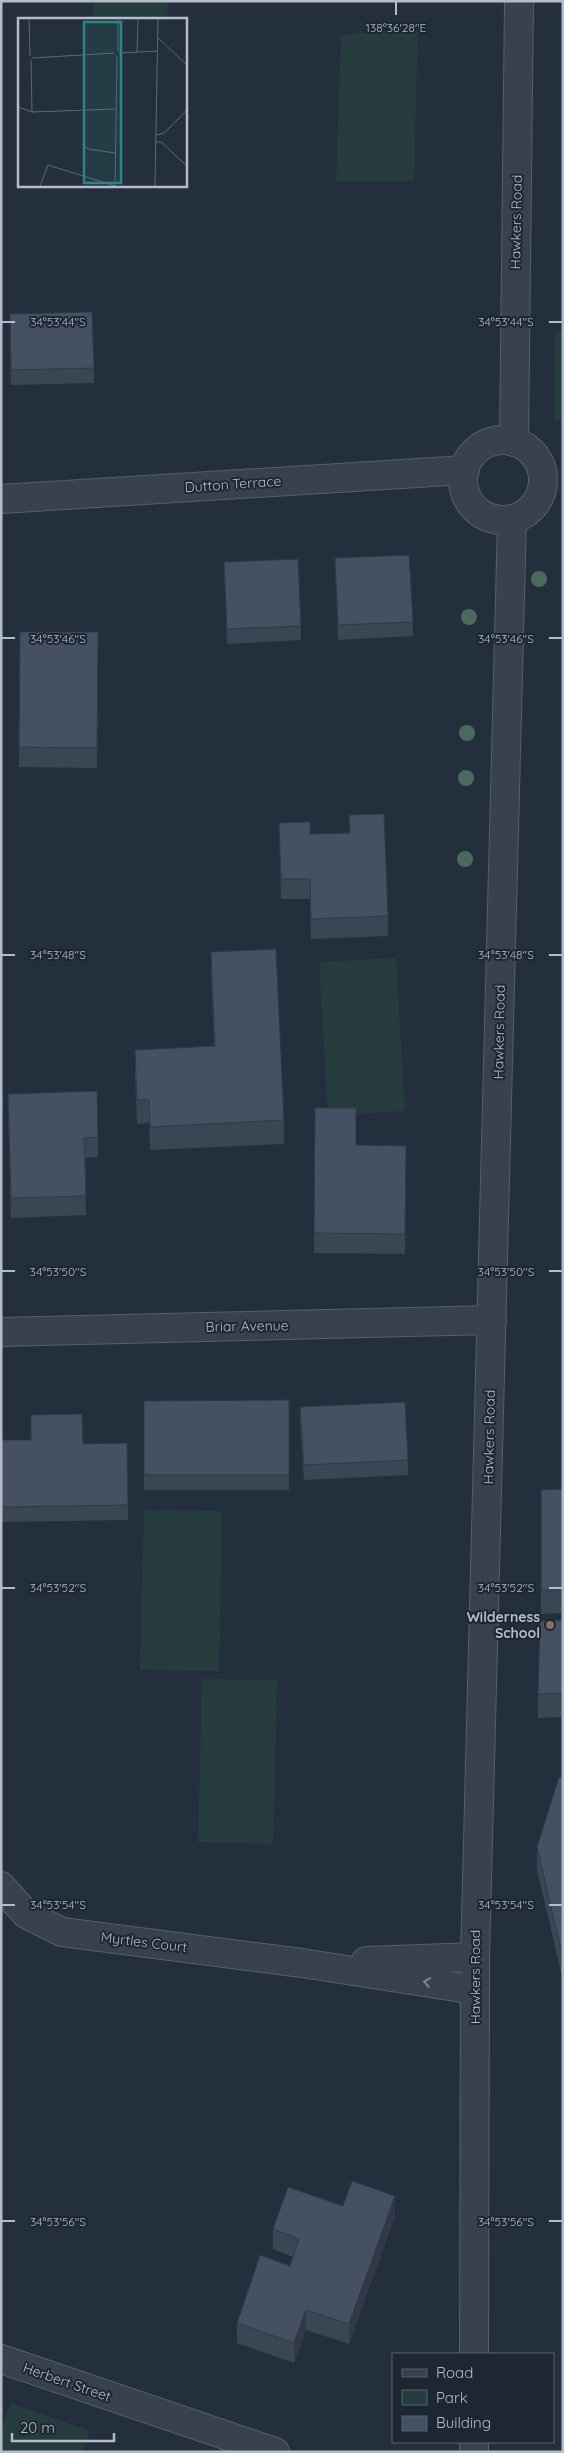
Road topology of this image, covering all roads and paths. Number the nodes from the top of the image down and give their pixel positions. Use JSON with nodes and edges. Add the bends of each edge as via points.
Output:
{"nodes":[{"id":1,"x":519,"y":1,"type":"edge"},
{"id":2,"x":514,"y":442,"type":"junction"},
{"id":3,"x":465,"y":470,"type":"junction"},
{"id":4,"x":552,"y":470,"type":"edge"},
{"id":5,"x":1,"y":499,"type":"edge"},
{"id":6,"x":512,"y":520,"type":"junction"},
{"id":7,"x":492,"y":1320,"type":"junction"},
{"id":8,"x":1,"y":1332,"type":"edge"},
{"id":9,"x":1,"y":1886,"type":"edge"},
{"id":10,"x":474,"y":1957,"type":"junction"},
{"id":11,"x":302,"y":1963,"type":"junction"},
{"id":12,"x":476,"y":1990,"type":"junction"},
{"id":13,"x":474,"y":2353,"type":"edge"},
{"id":14,"x":1,"y":2359,"type":"edge"},
{"id":15,"x":275,"y":2452,"type":"edge"}],
"edges":[{"from":1,"to":2,"type":"street","name":"Hawkers Road"},
{"from":2,"to":3,"type":"street","via":[[501,440],[478,449]]},
{"from":2,"to":4,"type":"street"},
{"from":3,"to":5,"type":"street","name":"Dutton Terrace"},
{"from":3,"to":6,"type":"street","via":[[466,496],[474,508],[485,516]]},
{"from":4,"to":6,"type":"street","via":[[534,506]]},
{"from":6,"to":7,"type":"street","name":"Hawkers Road"},
{"from":7,"to":8,"type":"street","name":"Briar Avenue"},
{"from":7,"to":10,"type":"street","name":"Hawkers Road"},
{"from":9,"to":11,"type":"street","name":"Myrtles Court","via":[[26,1914],[62,1932]]},
{"from":10,"to":11,"type":"street","name":"Myrtles Court"},
{"from":10,"to":12,"type":"street","name":"Hawkers Road"},
{"from":12,"to":11,"type":"street","name":"Myrtles Court","one_way":true},
{"from":12,"to":13,"type":"street","name":"Hawkers Road"},
{"from":14,"to":15,"type":"street","name":"Herbert Street"}]}
